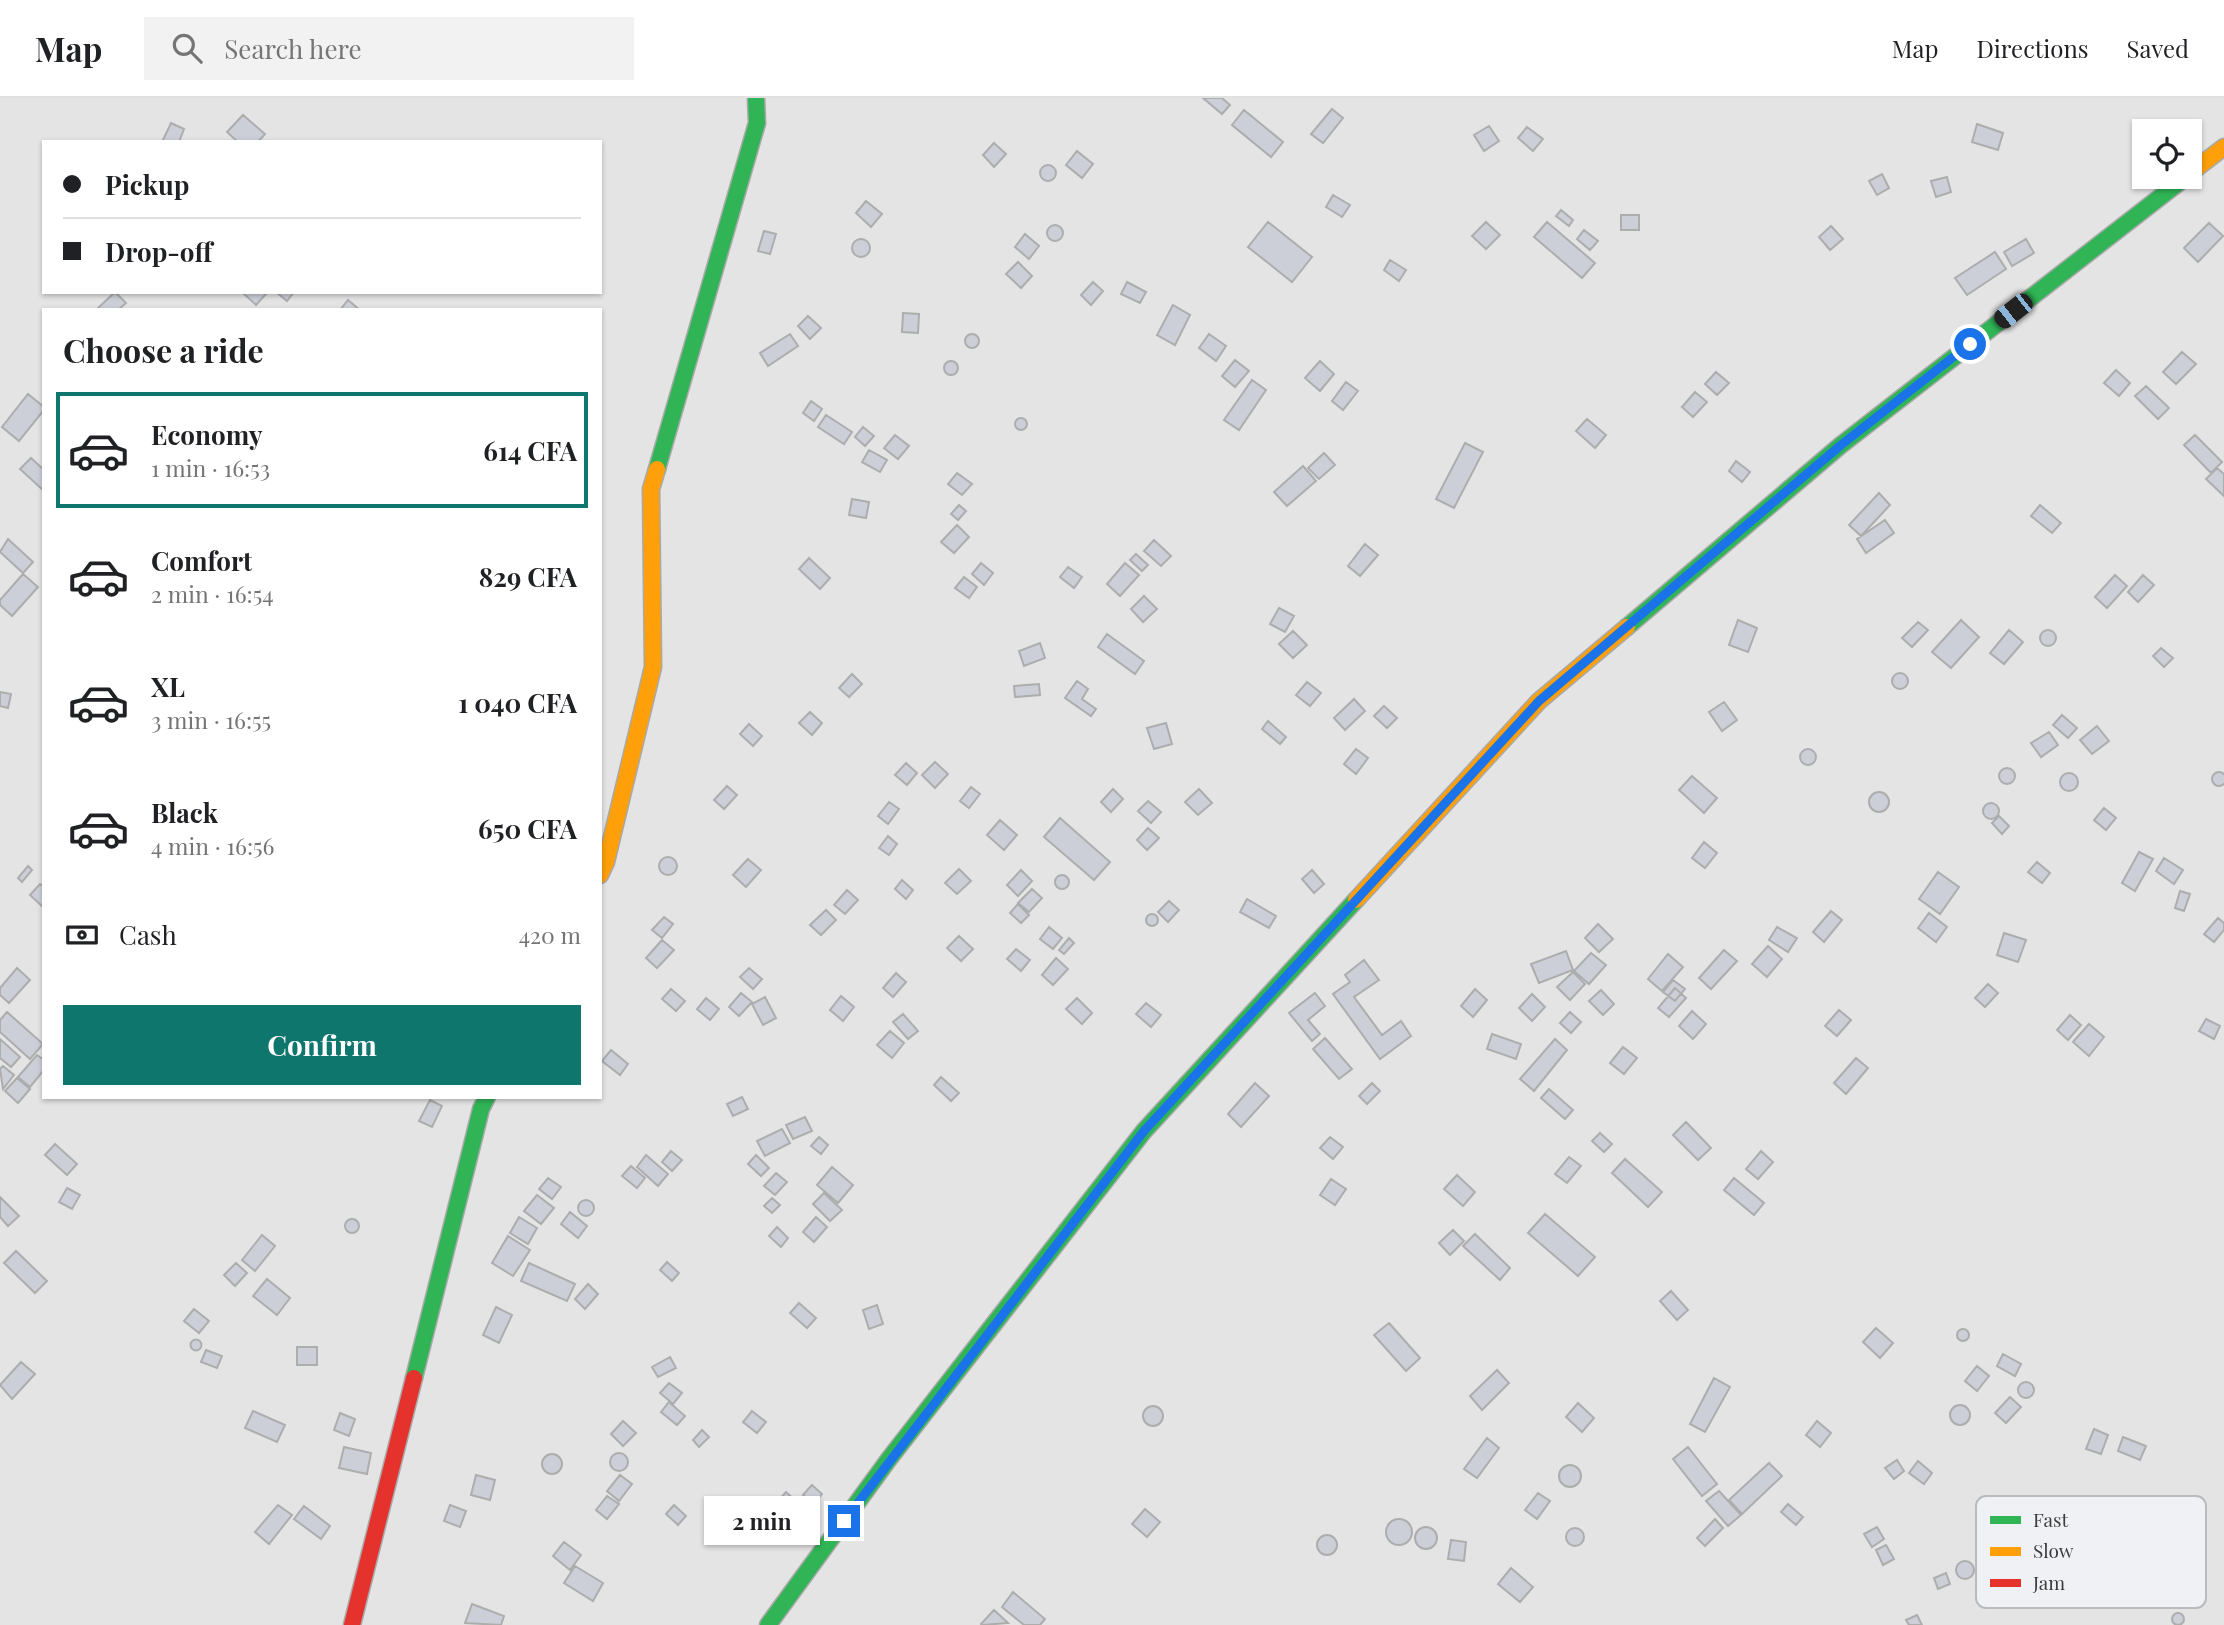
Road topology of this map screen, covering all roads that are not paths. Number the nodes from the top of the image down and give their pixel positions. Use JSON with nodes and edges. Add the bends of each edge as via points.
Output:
{"nodes":[{"id":1,"x":756,"y":98,"type":"edge"},
{"id":2,"x":2224,"y":147,"type":"edge"},
{"id":3,"x":2202,"y":164,"type":"edge"},
{"id":4,"x":2169,"y":189,"type":"edge"},
{"id":5,"x":602,"y":871,"type":"edge"},
{"id":6,"x":487,"y":1099,"type":"edge"},
{"id":7,"x":352,"y":1625,"type":"edge"},
{"id":8,"x":768,"y":1625,"type":"edge"}],
"edges":[{"from":1,"to":5,"type":"street","via":[[757,123],[651,489],[653,667]]},
{"from":2,"to":3,"type":"street"},
{"from":4,"to":8,"type":"street","via":[[1841,445],[1539,701],[1144,1131],[889,1459]]},
{"from":6,"to":7,"type":"street"}]}
